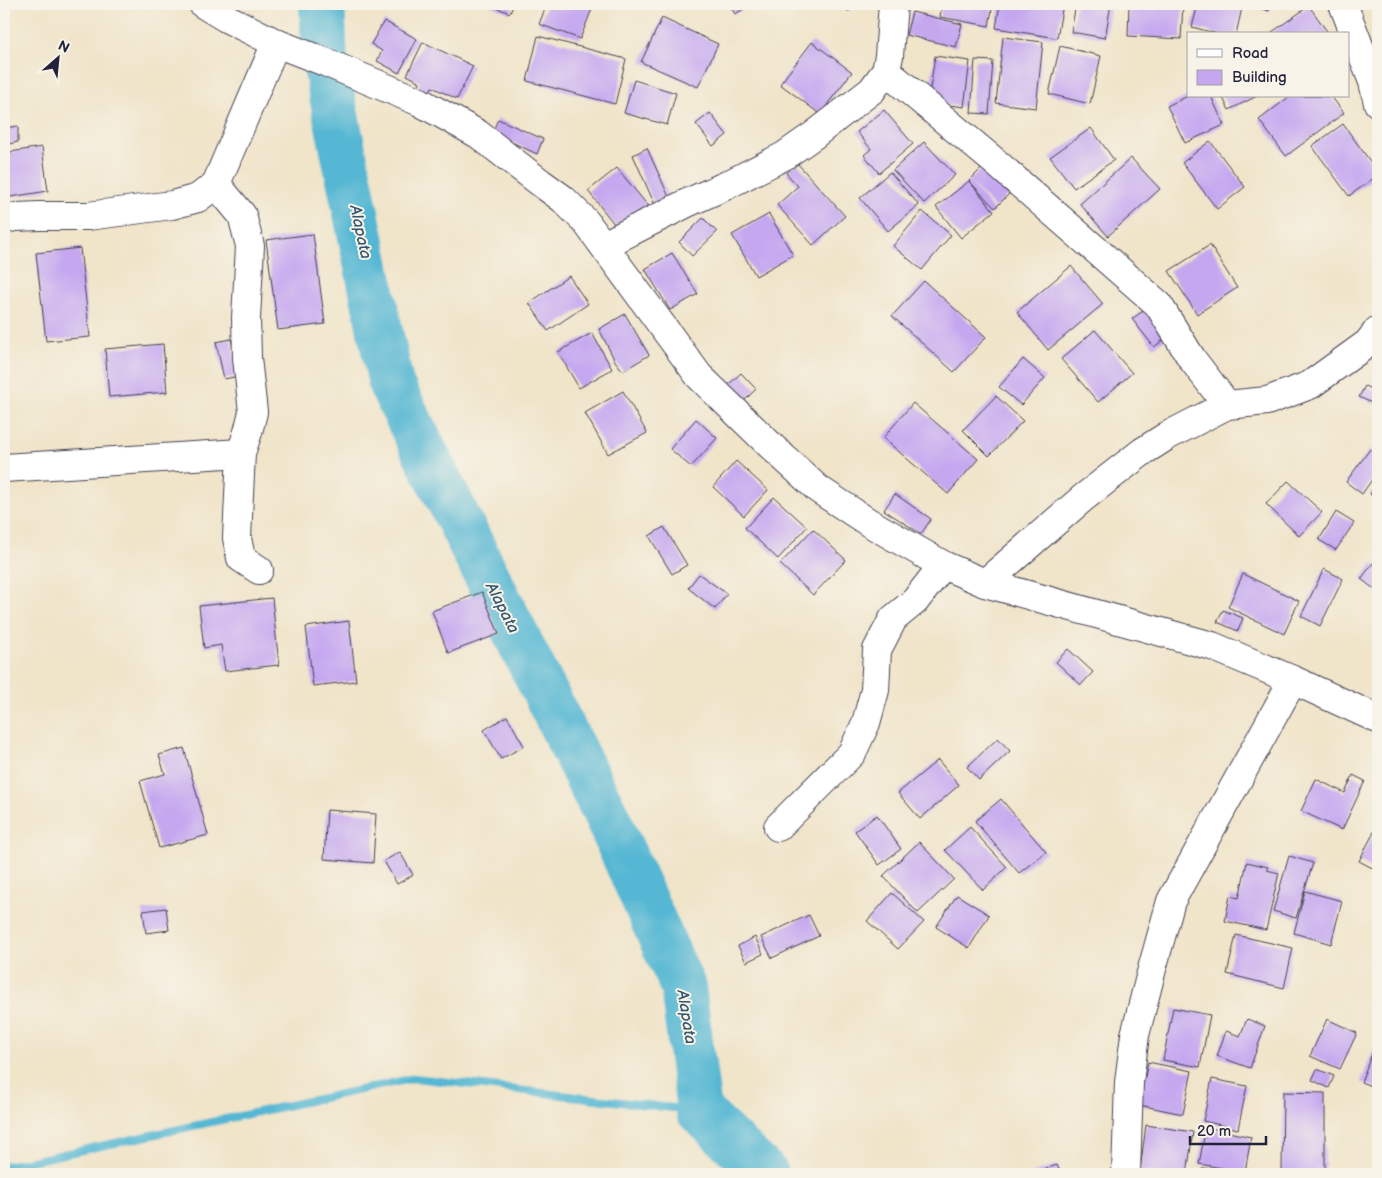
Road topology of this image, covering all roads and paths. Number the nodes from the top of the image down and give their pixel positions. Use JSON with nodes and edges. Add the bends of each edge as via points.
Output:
{"nodes":[{"id":1,"x":203,"y":4,"type":"edge"},
{"id":2,"x":893,"y":4,"type":"edge"},
{"id":3,"x":1344,"y":4,"type":"edge"},
{"id":4,"x":276,"y":44,"type":"junction"},
{"id":5,"x":886,"y":71,"type":"junction"},
{"id":6,"x":1378,"y":103,"type":"edge"},
{"id":7,"x":216,"y":184,"type":"junction"},
{"id":8,"x":4,"y":219,"type":"edge"},
{"id":9,"x":604,"y":245,"type":"junction"},
{"id":10,"x":1378,"y":330,"type":"edge"},
{"id":11,"x":1227,"y":405,"type":"junction"},
{"id":12,"x":240,"y":453,"type":"junction"},
{"id":13,"x":4,"y":468,"type":"edge"},
{"id":14,"x":943,"y":565,"type":"junction"},
{"id":15,"x":259,"y":570,"type":"dead end"},
{"id":16,"x":985,"y":583,"type":"junction"},
{"id":17,"x":1293,"y":680,"type":"junction"},
{"id":18,"x":1378,"y":719,"type":"edge"},
{"id":19,"x":778,"y":827,"type":"dead end"},
{"id":20,"x":1126,"y":1174,"type":"edge"}],
"edges":[{"from":1,"to":4,"type":"street"},
{"from":2,"to":5,"type":"street"},
{"from":3,"to":6,"type":"street"},
{"from":4,"to":7,"type":"street"},
{"from":4,"to":9,"type":"street","via":[[420,102],[478,134],[562,199]]},
{"from":5,"to":9,"type":"street","via":[[872,90],[784,156]]},
{"from":5,"to":11,"type":"street","via":[[994,160],[1158,304],[1192,359]]},
{"from":7,"to":8,"type":"street","via":[[198,198],[172,204],[88,216]]},
{"from":7,"to":12,"type":"street","via":[[242,215],[250,246],[246,318],[252,412]]},
{"from":9,"to":14,"type":"street","via":[[698,376],[770,445],[818,489]]},
{"from":10,"to":11,"type":"street","via":[[1368,343],[1310,385],[1267,401]]},
{"from":11,"to":16,"type":"street","via":[[1142,452]]},
{"from":12,"to":13,"type":"street"},
{"from":12,"to":15,"type":"street","via":[[237,538],[241,558]]},
{"from":14,"to":16,"type":"street"},
{"from":14,"to":19,"type":"street","via":[[914,601],[893,619],[877,650],[876,690],[852,753]]},
{"from":16,"to":17,"type":"street","via":[[1212,646]]},
{"from":17,"to":18,"type":"street"},
{"from":17,"to":20,"type":"street","via":[[1171,901],[1135,1035],[1129,1082]]}]}
